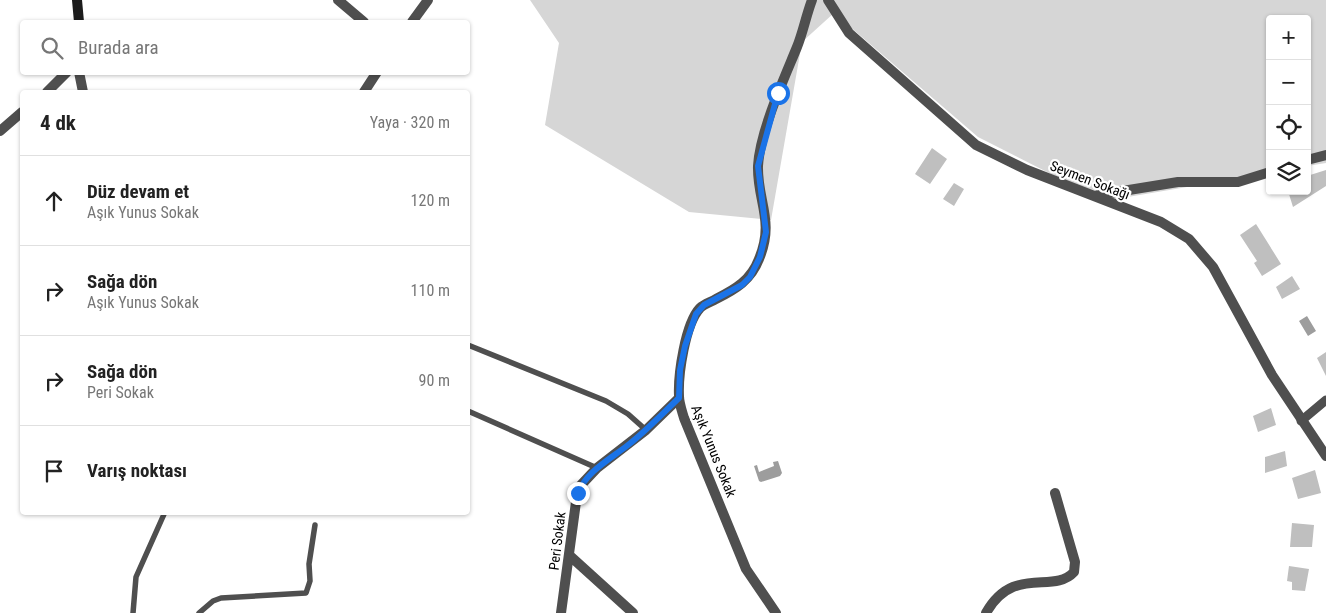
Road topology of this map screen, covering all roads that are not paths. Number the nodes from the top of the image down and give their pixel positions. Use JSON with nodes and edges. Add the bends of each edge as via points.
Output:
{"nodes":[{"id":1,"x":77,"y":0,"type":"edge"},
{"id":2,"x":338,"y":0,"type":"edge"},
{"id":3,"x":428,"y":0,"type":"edge"},
{"id":4,"x":812,"y":0,"type":"edge"},
{"id":5,"x":828,"y":0,"type":"edge"},
{"id":6,"x":79,"y":20,"type":"edge"},
{"id":7,"x":362,"y":20,"type":"edge"},
{"id":8,"x":413,"y":20,"type":"edge"},
{"id":9,"x":64,"y":75,"type":"edge"},
{"id":10,"x":80,"y":75,"type":"edge"},
{"id":11,"x":375,"y":75,"type":"edge"},
{"id":12,"x":49,"y":90,"type":"edge"},
{"id":13,"x":83,"y":90,"type":"edge"},
{"id":14,"x":365,"y":90,"type":"edge"},
{"id":15,"x":20,"y":114,"type":"edge"},
{"id":16,"x":0,"y":131,"type":"edge"},
{"id":17,"x":1326,"y":155,"type":"edge"},
{"id":18,"x":1311,"y":159,"type":"edge"},
{"id":19,"x":1266,"y":173,"type":"edge"},
{"id":20,"x":1097,"y":196,"type":"junction"},
{"id":21,"x":470,"y":346,"type":"edge"},
{"id":22,"x":679,"y":398,"type":"junction"},
{"id":23,"x":1326,"y":400,"type":"edge"},
{"id":24,"x":470,"y":412,"type":"edge"},
{"id":25,"x":1301,"y":421,"type":"junction"},
{"id":26,"x":646,"y":430,"type":"junction"},
{"id":27,"x":1326,"y":456,"type":"edge"},
{"id":28,"x":597,"y":468,"type":"junction"},
{"id":29,"x":1055,"y":493,"type":"dead end"},
{"id":30,"x":164,"y":515,"type":"edge"},
{"id":31,"x":315,"y":525,"type":"dead end"},
{"id":32,"x":569,"y":555,"type":"junction"},
{"id":33,"x":134,"y":613,"type":"edge"},
{"id":34,"x":199,"y":613,"type":"edge"},
{"id":35,"x":561,"y":613,"type":"edge"},
{"id":36,"x":633,"y":613,"type":"edge"},
{"id":37,"x":776,"y":613,"type":"edge"},
{"id":38,"x":986,"y":613,"type":"edge"}],
"edges":[{"from":1,"to":6,"type":"main road"},
{"from":2,"to":7,"type":"street"},
{"from":3,"to":8,"type":"street"},
{"from":4,"to":22,"type":"street","name":"Aşık Yunus Sokak","via":[[803,32],[778,93],[761,153],[759,172],[766,232],[760,257],[742,285],[704,305],[696,314],[684,354]]},
{"from":5,"to":20,"type":"street","name":"Seymen Sokağı","via":[[849,33],[976,145],[1027,170]]},
{"from":9,"to":12,"type":"street"},
{"from":10,"to":13,"type":"street"},
{"from":11,"to":14,"type":"street"},
{"from":15,"to":16,"type":"street"},
{"from":17,"to":18,"type":"street"},
{"from":19,"to":20,"type":"street","via":[[1238,182],[1178,182]]},
{"from":20,"to":25,"type":"street","name":"Seymen Sokağı","via":[[1178,230],[1200,250],[1223,284]]},
{"from":21,"to":26,"type":"lane","via":[[606,401]]},
{"from":22,"to":26,"type":"street","name":"Peri Sokak"},
{"from":22,"to":37,"type":"street","name":"Aşık Yunus Sokak","via":[[684,418],[746,569]]},
{"from":23,"to":25,"type":"street"},
{"from":24,"to":28,"type":"lane"},
{"from":25,"to":27,"type":"street","name":"Seymen Sokağı"},
{"from":26,"to":28,"type":"street","name":"Peri Sokak"},
{"from":28,"to":32,"type":"street","name":"Peri Sokak","via":[[578,493]]},
{"from":29,"to":38,"type":"street","via":[[1075,562],[1074,572],[1066,578],[1011,587]]},
{"from":30,"to":33,"type":"lane","via":[[136,577]]},
{"from":31,"to":34,"type":"lane","via":[[309,564],[310,582],[306,593],[221,598]]},
{"from":32,"to":35,"type":"street","name":"Peri Sokak"},
{"from":32,"to":36,"type":"street"}]}
